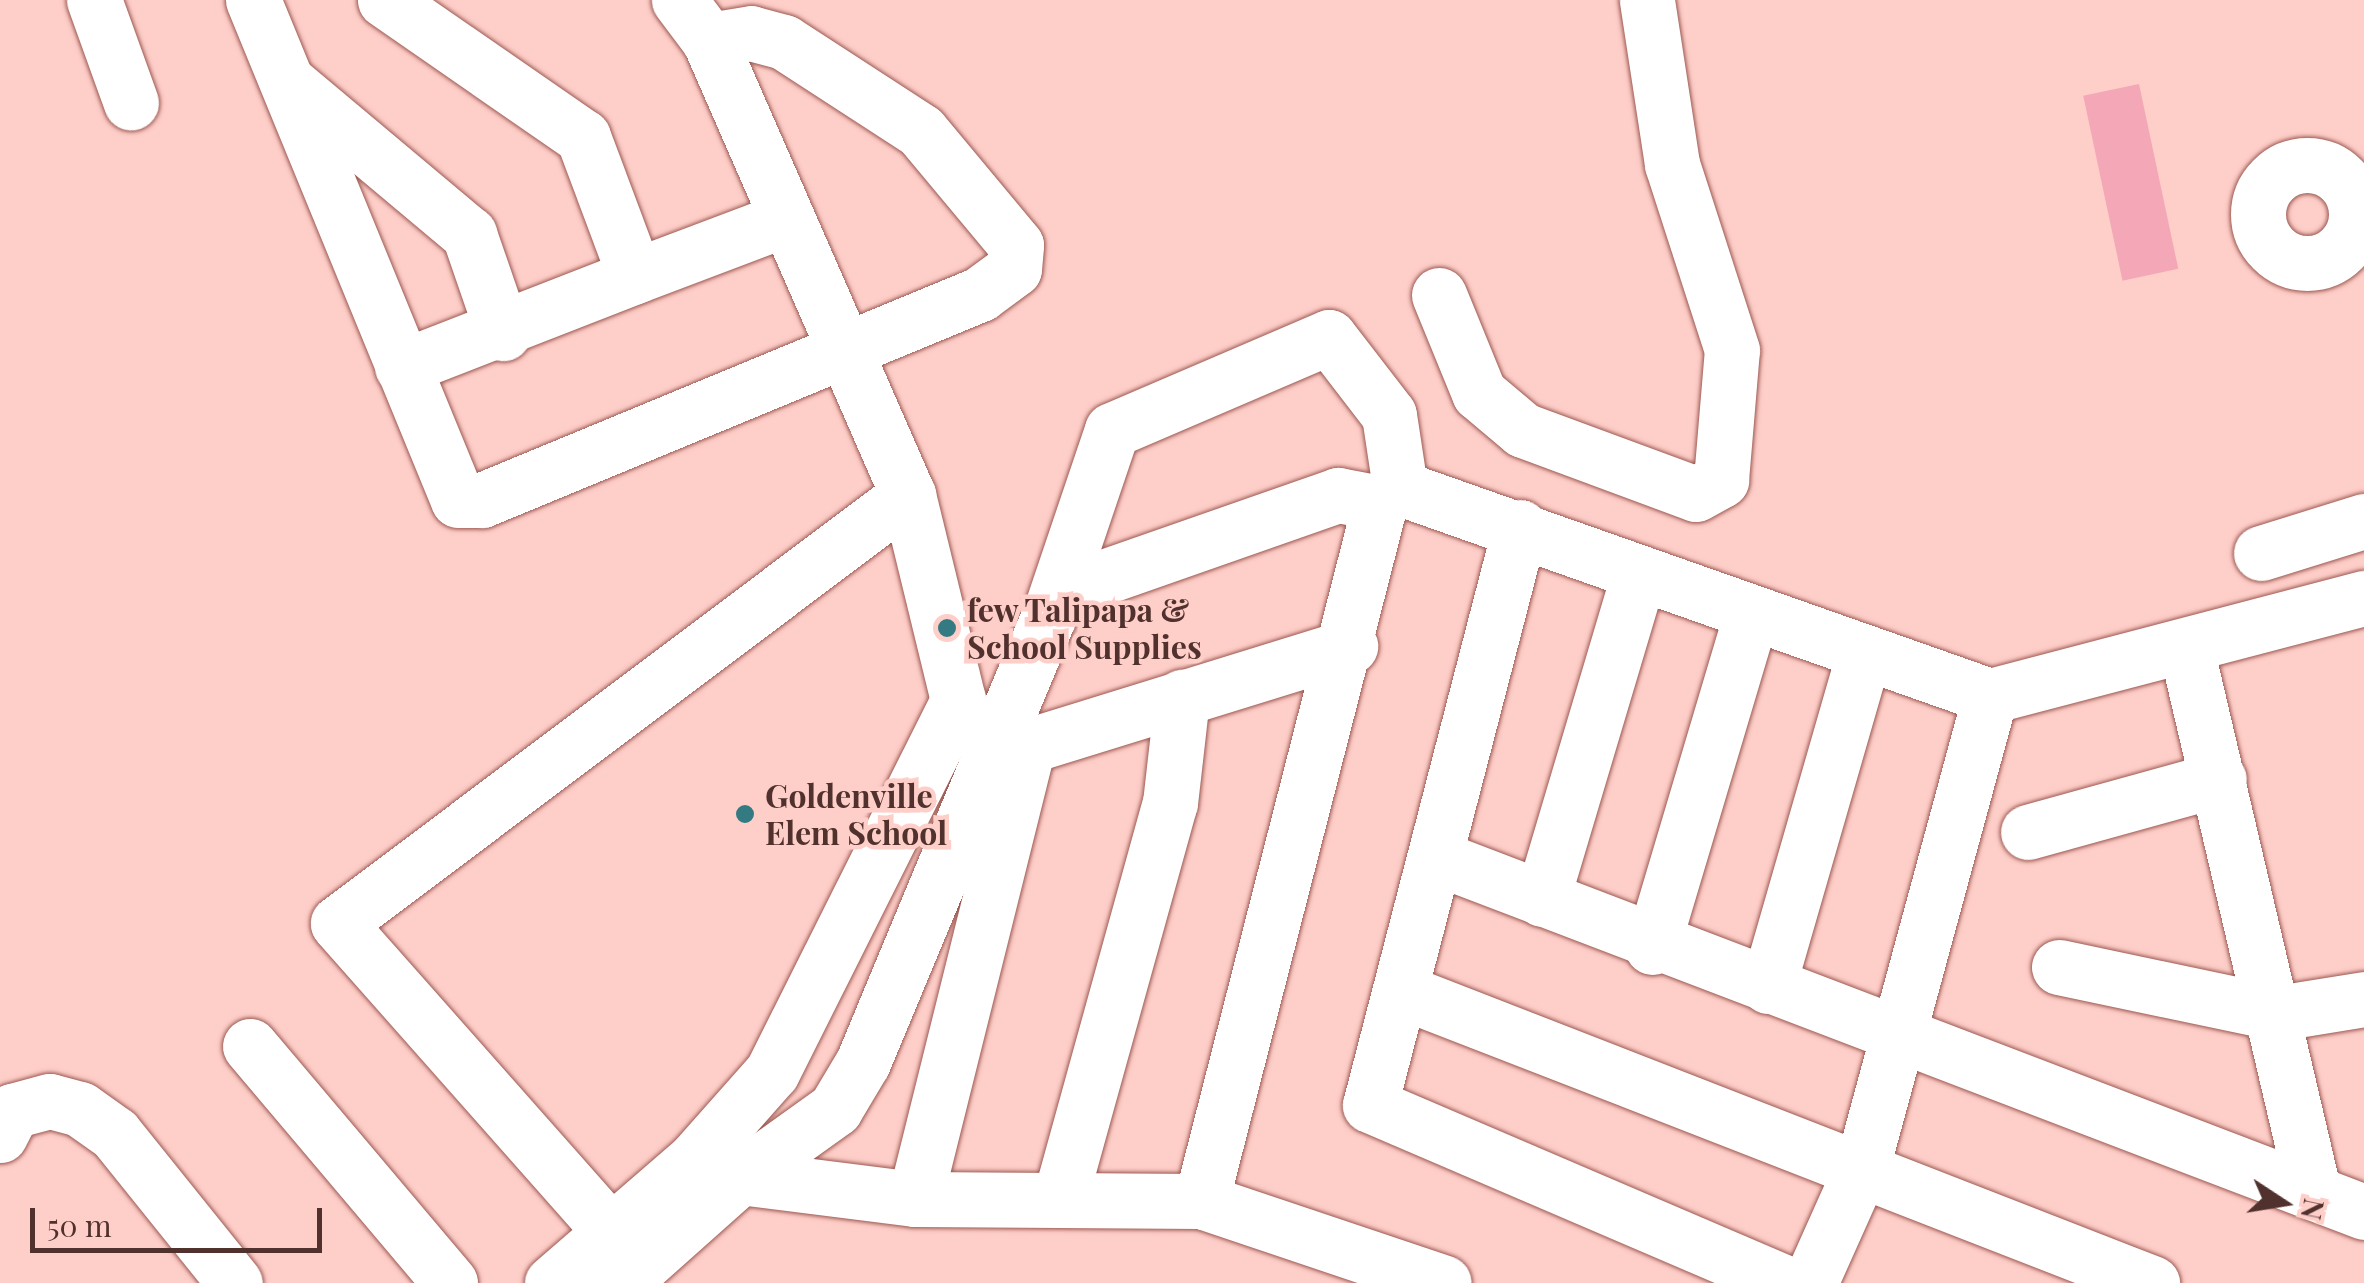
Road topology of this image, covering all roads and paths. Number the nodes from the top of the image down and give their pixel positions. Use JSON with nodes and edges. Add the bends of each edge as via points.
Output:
{"nodes":[{"id":1,"x":94,"y":0,"type":"edge"},
{"id":2,"x":253,"y":0,"type":"edge"},
{"id":3,"x":385,"y":0,"type":"edge"},
{"id":4,"x":1646,"y":0,"type":"edge"},
{"id":5,"x":698,"y":14,"type":"edge"},
{"id":6,"x":284,"y":79,"type":"junction"},
{"id":7,"x":131,"y":103,"type":"dead end"},
{"id":8,"x":786,"y":219,"type":"junction"},
{"id":9,"x":635,"y":276,"type":"junction"},
{"id":10,"x":1439,"y":295,"type":"dead end"},
{"id":11,"x":503,"y":333,"type":"junction"},
{"id":12,"x":842,"y":350,"type":"junction"},
{"id":13,"x":402,"y":367,"type":"junction"},
{"id":14,"x":908,"y":495,"type":"junction"},
{"id":15,"x":1390,"y":496,"type":"junction"},
{"id":16,"x":2364,"y":521,"type":"edge"},
{"id":17,"x":1520,"y":527,"type":"junction"},
{"id":18,"x":2262,"y":553,"type":"dead end"},
{"id":19,"x":1640,"y":573,"type":"junction"},
{"id":20,"x":1058,"y":593,"type":"junction"},
{"id":21,"x":2364,"y":598,"type":"edge"},
{"id":22,"x":1750,"y":619,"type":"junction"},
{"id":23,"x":1350,"y":646,"type":"junction"},
{"id":24,"x":2186,"y":648,"type":"junction"},
{"id":25,"x":1863,"y":657,"type":"junction"},
{"id":26,"x":1990,"y":696,"type":"junction"},
{"id":27,"x":1182,"y":698,"type":"junction"},
{"id":28,"x":1009,"y":752,"type":"junction"},
{"id":29,"x":2218,"y":779,"type":"junction"},
{"id":30,"x":2028,"y":832,"type":"dead end"},
{"id":31,"x":1434,"y":858,"type":"junction"},
{"id":32,"x":1542,"y":899,"type":"junction"},
{"id":33,"x":1652,"y":947,"type":"junction"},
{"id":34,"x":2059,"y":967,"type":"dead end"},
{"id":35,"x":1768,"y":986,"type":"junction"},
{"id":36,"x":1401,"y":991,"type":"junction"},
{"id":37,"x":2364,"y":999,"type":"edge"},
{"id":38,"x":2278,"y":1013,"type":"junction"},
{"id":39,"x":1894,"y":1031,"type":"junction"},
{"id":40,"x":250,"y":1046,"type":"dead end"},
{"id":41,"x":0,"y":1134,"type":"edge"},
{"id":42,"x":1862,"y":1167,"type":"junction"},
{"id":43,"x":740,"y":1177,"type":"junction"},
{"id":44,"x":2313,"y":1190,"type":"junction"},
{"id":45,"x":1061,"y":1196,"type":"junction"},
{"id":46,"x":915,"y":1199,"type":"junction"},
{"id":47,"x":1201,"y":1201,"type":"junction"},
{"id":48,"x":2364,"y":1212,"type":"edge"},
{"id":49,"x":616,"y":1258,"type":"edge"},
{"id":50,"x":1314,"y":1261,"type":"edge"},
{"id":51,"x":224,"y":1279,"type":"edge"},
{"id":52,"x":450,"y":1283,"type":"edge"},
{"id":53,"x":552,"y":1283,"type":"edge"},
{"id":54,"x":1444,"y":1283,"type":"edge"},
{"id":55,"x":1786,"y":1283,"type":"edge"},
{"id":56,"x":1810,"y":1283,"type":"edge"},
{"id":57,"x":2152,"y":1283,"type":"edge"}],
"edges":[{"from":1,"to":7,"type":"street"},
{"from":2,"to":6,"type":"street"},
{"from":3,"to":9,"type":"street","via":[[583,137]]},
{"from":4,"to":10,"type":"street","via":[[1672,164],[1732,350],[1721,480],[1696,494],[1523,430],[1479,393]]},
{"from":5,"to":8,"type":"street"},
{"from":5,"to":12,"type":"street","via":[[784,42],[920,130],[1016,244],[1014,268],[980,294]]},
{"from":6,"to":11,"type":"street","via":[[470,234]]},
{"from":6,"to":13,"type":"street"},
{"from":8,"to":9,"type":"street"},
{"from":8,"to":12,"type":"street"},
{"from":9,"to":11,"type":"street"},
{"from":11,"to":13,"type":"street"},
{"from":12,"to":13,"type":"street","via":[[482,500],[458,500],[444,482]]},
{"from":12,"to":14,"type":"street"},
{"from":14,"to":49,"type":"street","via":[[958,700],[950,730],[772,1072]]},
{"from":14,"to":49,"type":"street","via":[[338,923]]},
{"from":15,"to":17,"type":"street"},
{"from":15,"to":20,"type":"street","via":[[1338,495]]},
{"from":15,"to":20,"type":"street","via":[[1389,415],[1343,345],[1313,342],[1112,430]]},
{"from":15,"to":23,"type":"street"},
{"from":16,"to":18,"type":"street"},
{"from":17,"to":19,"type":"street"},
{"from":17,"to":31,"type":"street"},
{"from":19,"to":22,"type":"street"},
{"from":19,"to":32,"type":"street"},
{"from":20,"to":28,"type":"street"},
{"from":21,"to":24,"type":"street"},
{"from":22,"to":25,"type":"street"},
{"from":22,"to":33,"type":"street"},
{"from":23,"to":27,"type":"street"},
{"from":23,"to":47,"type":"street","via":[[1278,882]]},
{"from":24,"to":26,"type":"street"},
{"from":24,"to":29,"type":"street"},
{"from":25,"to":26,"type":"street"},
{"from":25,"to":35,"type":"street"},
{"from":26,"to":39,"type":"street"},
{"from":27,"to":28,"type":"street"},
{"from":27,"to":45,"type":"street","via":[[1170,803]]},
{"from":28,"to":43,"type":"street","via":[[835,1109]]},
{"from":28,"to":46,"type":"street"},
{"from":29,"to":30,"type":"street"},
{"from":29,"to":38,"type":"street"},
{"from":31,"to":32,"type":"street"},
{"from":31,"to":36,"type":"street"},
{"from":32,"to":33,"type":"street"},
{"from":33,"to":35,"type":"street"},
{"from":34,"to":38,"type":"street"},
{"from":35,"to":39,"type":"street"},
{"from":36,"to":42,"type":"street"},
{"from":36,"to":55,"type":"street","via":[[1370,1105]]},
{"from":37,"to":38,"type":"street"},
{"from":38,"to":44,"type":"street"},
{"from":39,"to":42,"type":"street"},
{"from":39,"to":44,"type":"street"},
{"from":40,"to":52,"type":"street"},
{"from":41,"to":51,"type":"street","via":[[12,1111],[50,1100],[80,1109],[115,1134]]},
{"from":42,"to":56,"type":"street"},
{"from":42,"to":57,"type":"street"},
{"from":43,"to":46,"type":"street"},
{"from":43,"to":49,"type":"street"},
{"from":44,"to":48,"type":"street"},
{"from":45,"to":46,"type":"street"},
{"from":45,"to":47,"type":"street"},
{"from":47,"to":50,"type":"street"},
{"from":49,"to":53,"type":"street"},
{"from":50,"to":54,"type":"street"}]}
